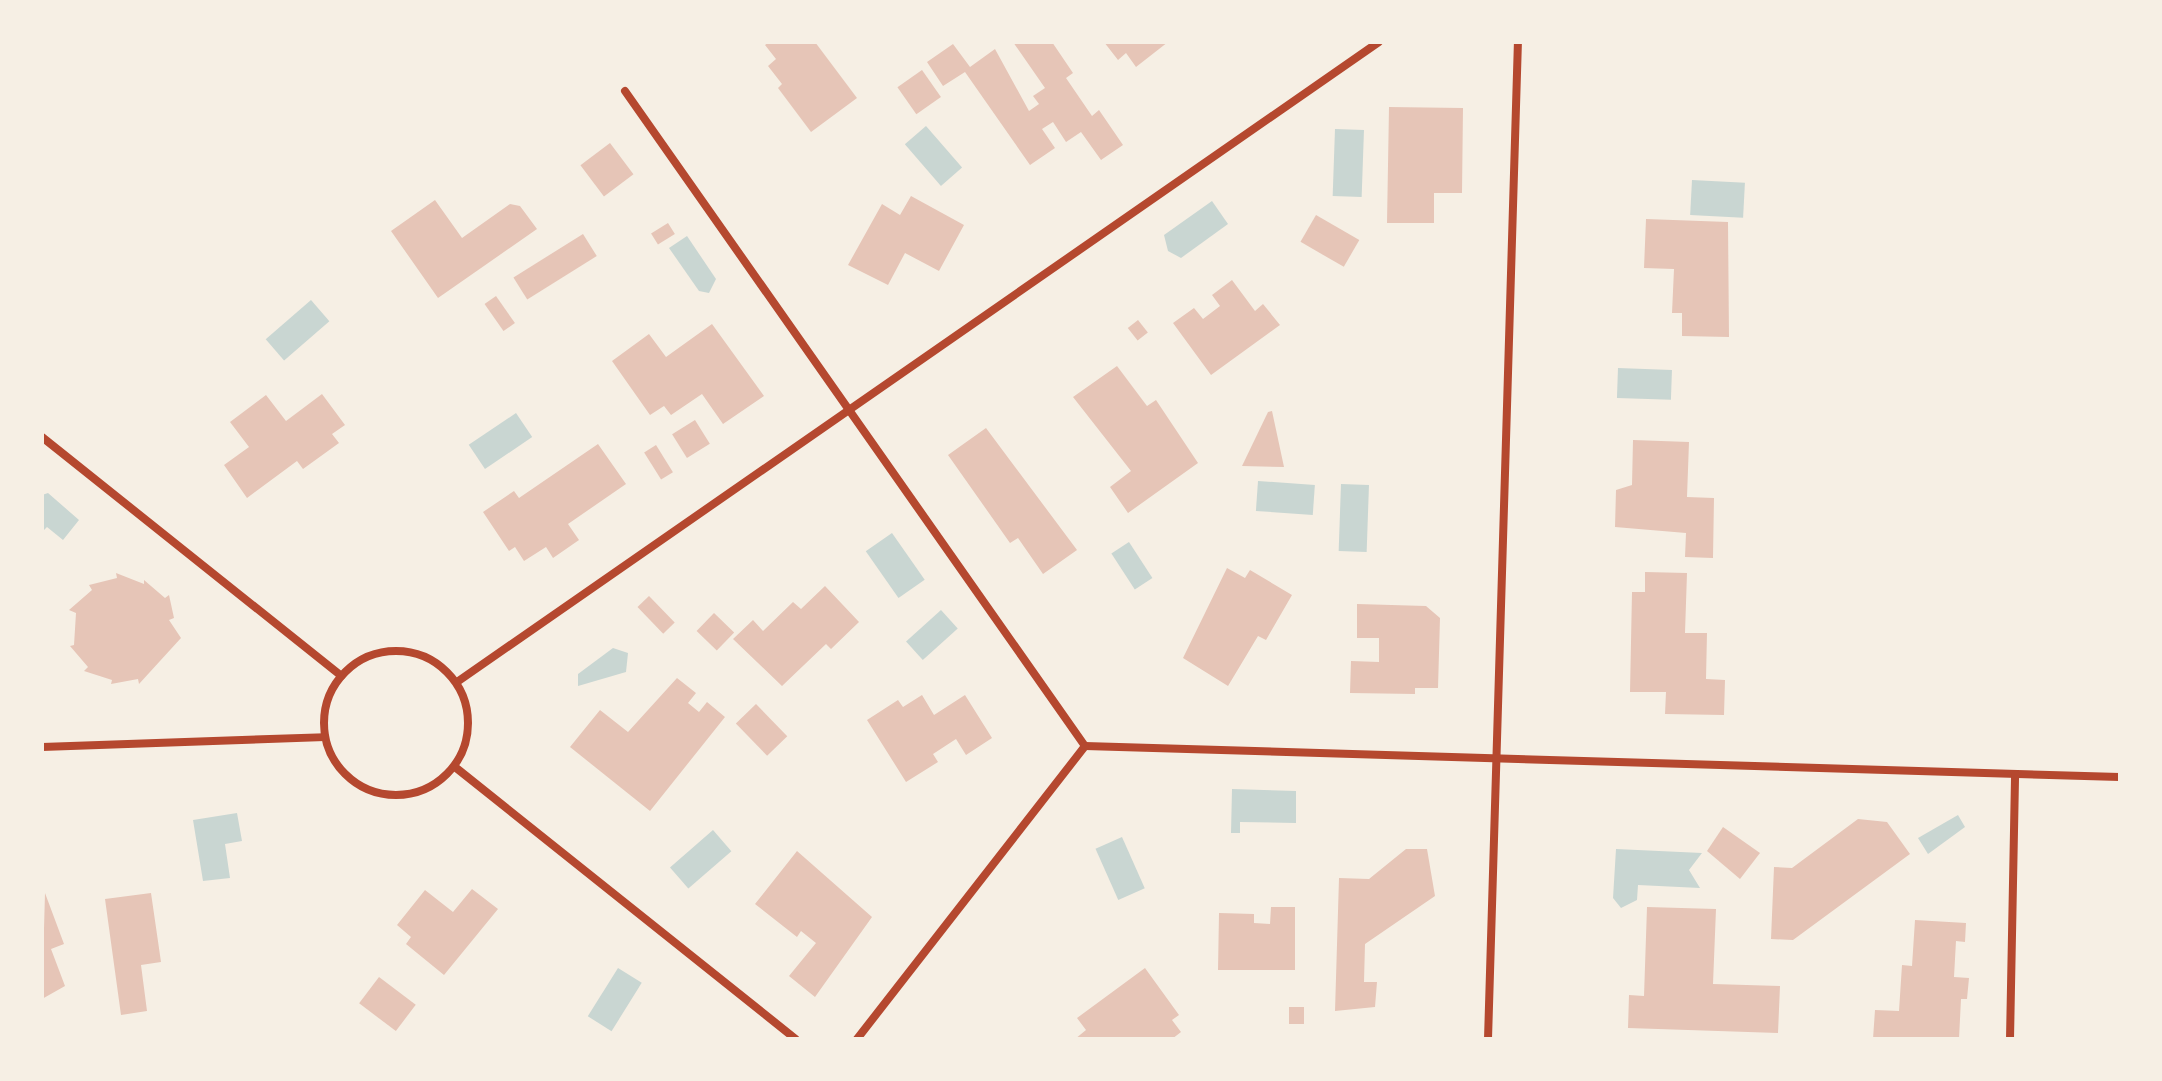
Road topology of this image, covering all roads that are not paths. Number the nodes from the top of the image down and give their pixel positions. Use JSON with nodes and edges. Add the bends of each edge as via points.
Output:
{"nodes":[{"id":1,"x":1379,"y":42,"type":"edge"},
{"id":2,"x":1518,"y":42,"type":"edge"},
{"id":3,"x":625,"y":91,"type":"dead end"},
{"id":4,"x":849,"y":406,"type":"junction"},
{"id":5,"x":42,"y":437,"type":"edge"},
{"id":6,"x":341,"y":676,"type":"junction"},
{"id":7,"x":457,"y":682,"type":"junction"},
{"id":8,"x":325,"y":737,"type":"junction"},
{"id":9,"x":1085,"y":746,"type":"junction"},
{"id":10,"x":42,"y":747,"type":"edge"},
{"id":11,"x":1497,"y":757,"type":"junction"},
{"id":12,"x":455,"y":767,"type":"junction"},
{"id":13,"x":2015,"y":775,"type":"junction"},
{"id":14,"x":2120,"y":777,"type":"edge"},
{"id":15,"x":796,"y":1039,"type":"edge"},
{"id":16,"x":857,"y":1039,"type":"edge"},
{"id":17,"x":1488,"y":1039,"type":"edge"},
{"id":18,"x":2010,"y":1039,"type":"edge"}],
"edges":[{"from":1,"to":4,"type":"street"},
{"from":2,"to":11,"type":"street"},
{"from":3,"to":4,"type":"street"},
{"from":4,"to":7,"type":"street"},
{"from":4,"to":9,"type":"street"},
{"from":5,"to":6,"type":"street"},
{"from":6,"to":7,"type":"street","via":[[362,659],[387,651],[414,653],[438,663]]},
{"from":6,"to":8,"type":"street","via":[[330,694]]},
{"from":7,"to":12,"type":"street","via":[[469,725]]},
{"from":8,"to":10,"type":"street"},
{"from":8,"to":12,"type":"street","via":[[348,778],[392,796],[416,794],[438,784]]},
{"from":9,"to":11,"type":"street"},
{"from":9,"to":16,"type":"street"},
{"from":11,"to":13,"type":"street"},
{"from":11,"to":17,"type":"street"},
{"from":12,"to":15,"type":"street"},
{"from":13,"to":14,"type":"street"},
{"from":13,"to":18,"type":"street"}]}
